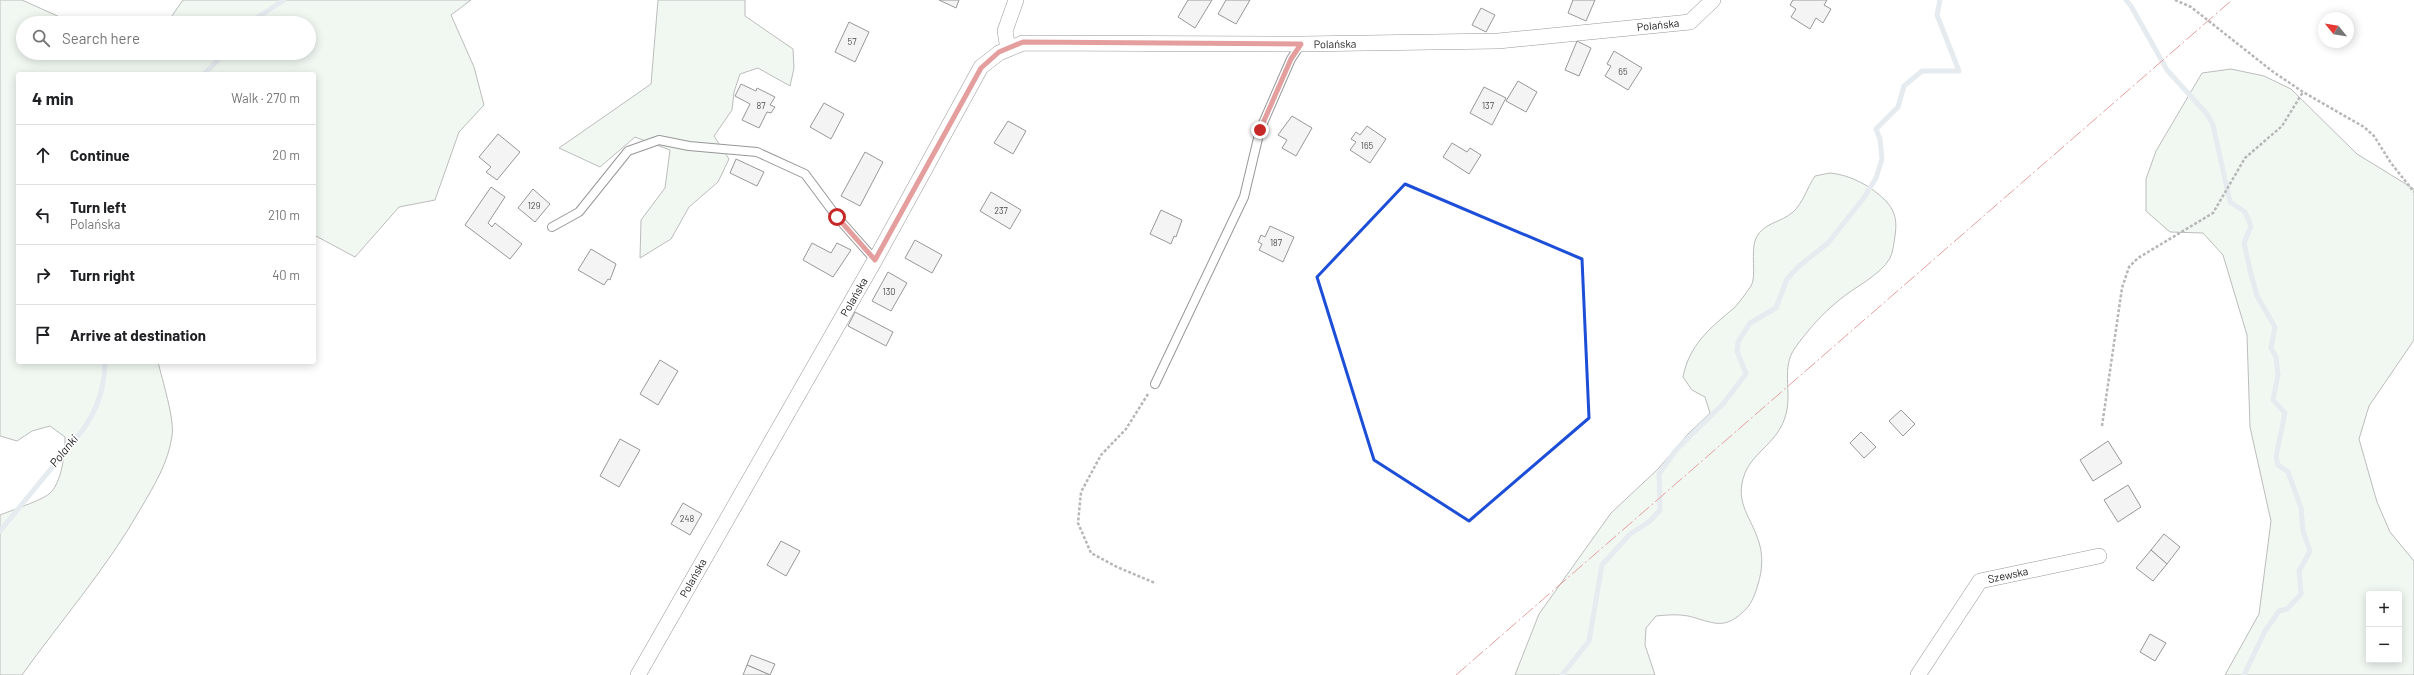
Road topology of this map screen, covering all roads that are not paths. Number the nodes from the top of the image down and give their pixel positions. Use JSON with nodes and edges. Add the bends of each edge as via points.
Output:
{"nodes":[{"id":1,"x":1016,"y":0,"type":"edge"},
{"id":2,"x":1713,"y":0,"type":"edge"},
{"id":3,"x":1301,"y":44,"type":"junction"},
{"id":4,"x":1008,"y":49,"type":"junction"},
{"id":5,"x":552,"y":227,"type":"dead end"},
{"id":6,"x":875,"y":260,"type":"junction"},
{"id":7,"x":1155,"y":384,"type":"road end"},
{"id":8,"x":2099,"y":556,"type":"dead end"},
{"id":9,"x":638,"y":675,"type":"edge"},
{"id":10,"x":1918,"y":675,"type":"edge"}],
"edges":[{"from":1,"to":4,"type":"street","via":[[1005,31]]},
{"from":2,"to":3,"type":"street","name":"Polańska","via":[[1690,22],[1498,41]]},
{"from":3,"to":4,"type":"street","name":"Polańska","via":[[1023,42]]},
{"from":3,"to":7,"type":"lane","via":[[1291,59],[1260,130],[1244,196]]},
{"from":4,"to":6,"type":"street","name":"Polańska","via":[[999,52],[981,68]]},
{"from":5,"to":6,"type":"lane","via":[[579,212],[628,151],[659,140],[689,146],[757,152],[805,174],[837,217]]},
{"from":6,"to":9,"type":"street","name":"Polańska"},
{"from":8,"to":10,"type":"street","name":"Szewska","via":[[1980,581]]}]}
